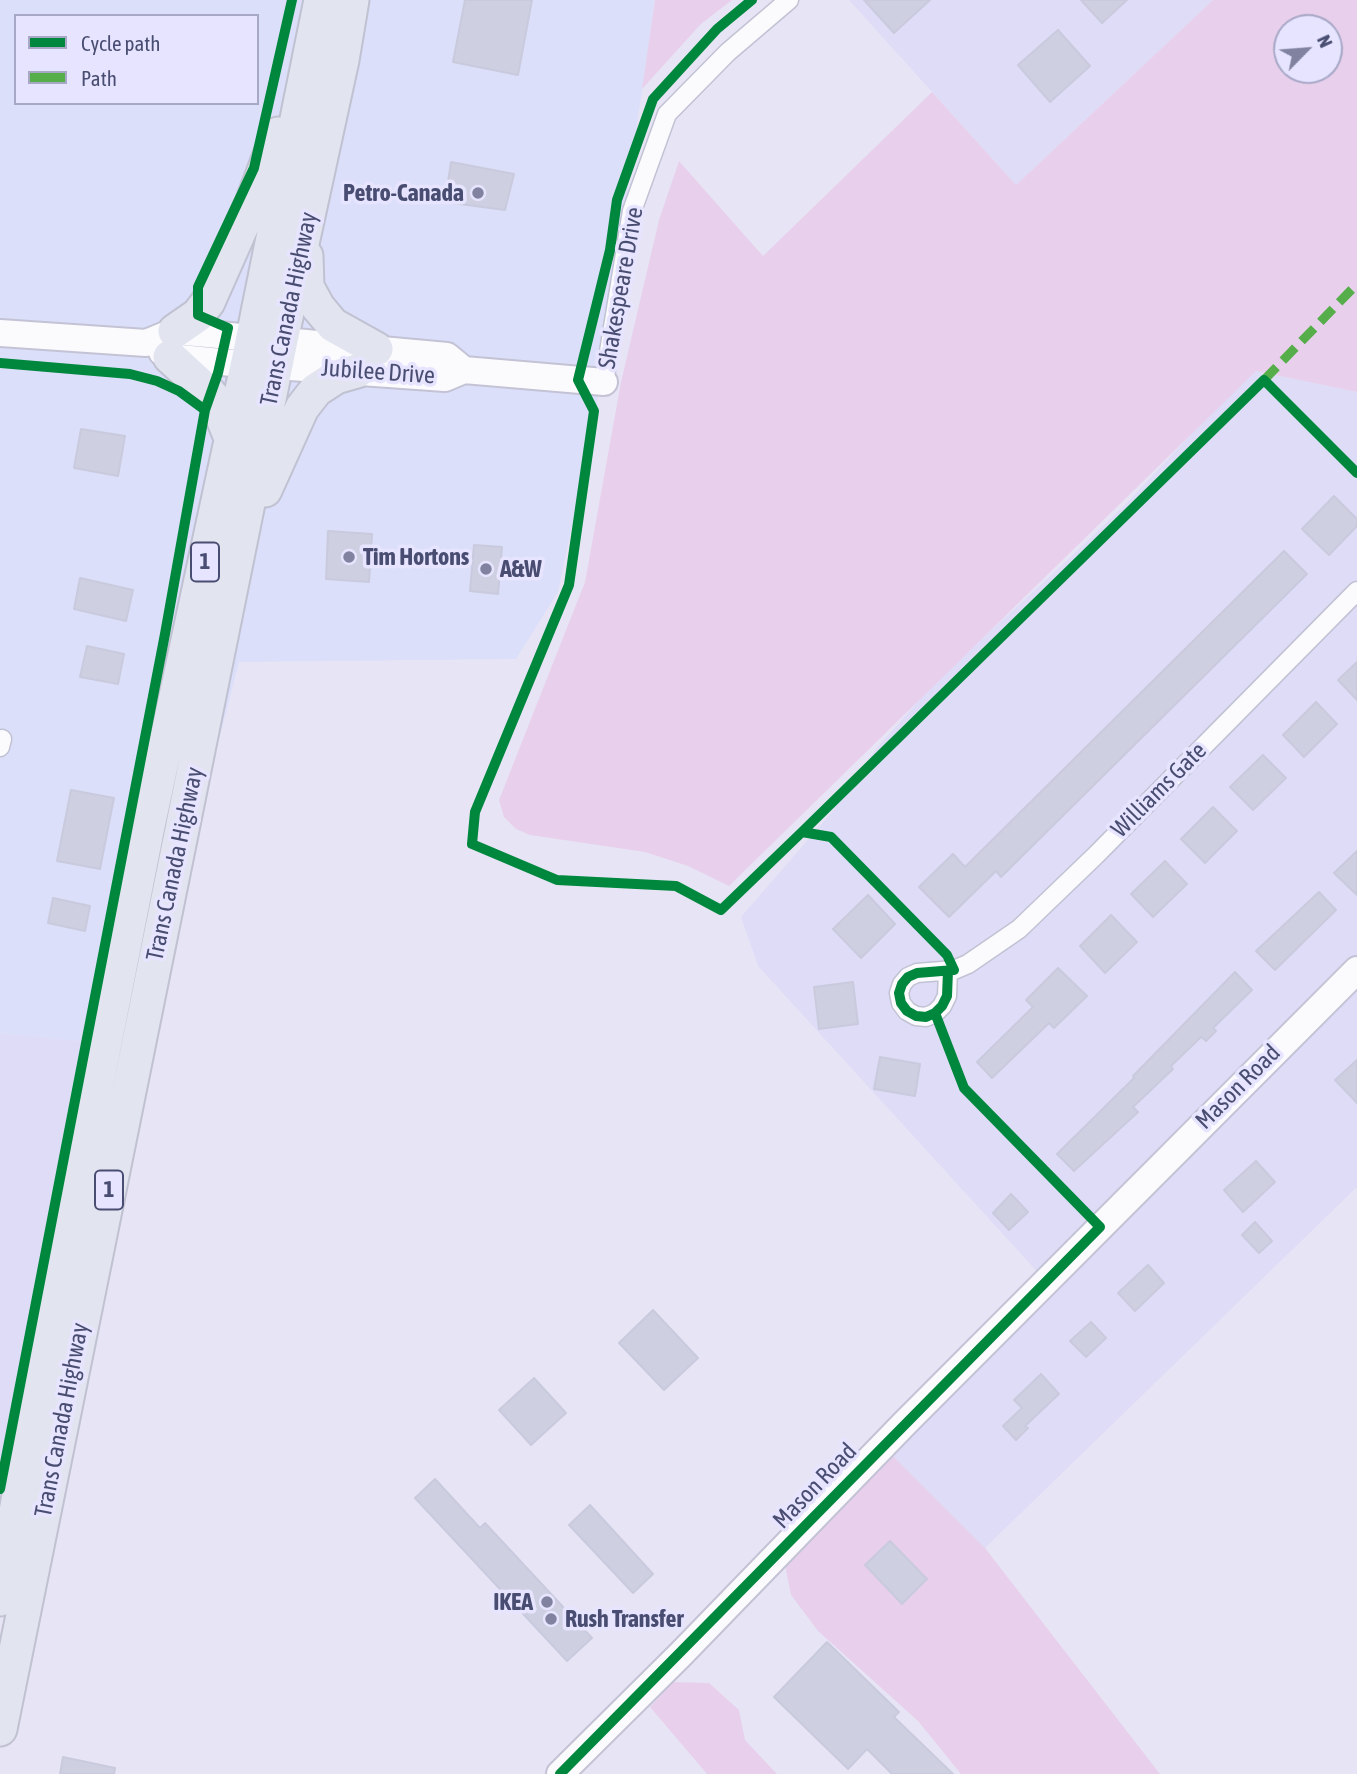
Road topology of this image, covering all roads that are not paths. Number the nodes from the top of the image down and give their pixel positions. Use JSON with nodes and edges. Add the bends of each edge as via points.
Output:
{"nodes":[{"id":1,"x":321,"y":0,"type":"edge"},
{"id":2,"x":352,"y":0,"type":"edge"},
{"id":3,"x":789,"y":0,"type":"edge"},
{"id":4,"x":313,"y":40,"type":"junction"},
{"id":5,"x":305,"y":231,"type":"junction"},
{"id":6,"x":0,"y":333,"type":"edge"},
{"id":7,"x":164,"y":344,"type":"junction"},
{"id":8,"x":265,"y":351,"type":"junction"},
{"id":9,"x":367,"y":360,"type":"junction"},
{"id":10,"x":604,"y":382,"type":"joint"},
{"id":11,"x":231,"y":438,"type":"junction"},
{"id":12,"x":242,"y":540,"type":"junction"},
{"id":13,"x":1357,"y":591,"type":"edge"},
{"id":14,"x":1357,"y":970,"type":"edge"},
{"id":15,"x":948,"y":971,"type":"dead end"},
{"id":16,"x":7,"y":1533,"type":"edge"},
{"id":17,"x":1,"y":1587,"type":"edge"},
{"id":18,"x":0,"y":1729,"type":"edge"},
{"id":19,"x":561,"y":1774,"type":"edge"}],
"edges":[{"from":1,"to":4,"type":"highway","name":"Trans Canada Highway","number":"1"},
{"from":2,"to":5,"type":"highway","name":"Trans Canada Highway","number":"1"},
{"from":3,"to":10,"type":"street","name":"Shakespeare Drive","via":[[728,52],[667,114],[632,211]]},
{"from":4,"to":7,"type":"highway","via":[[252,203],[208,302]]},
{"from":4,"to":8,"type":"highway","name":"Trans Canada Highway","number":"1"},
{"from":5,"to":8,"type":"highway","name":"Trans Canada Highway","number":"1"},
{"from":5,"to":9,"type":"highway","via":[[307,287],[332,325]]},
{"from":6,"to":7,"type":"street","name":"Jubilee Drive"},
{"from":7,"to":8,"type":"street","name":"Jubilee Drive"},
{"from":7,"to":11,"type":"highway","via":[[216,401]]},
{"from":8,"to":9,"type":"street","name":"Jubilee Drive"},
{"from":8,"to":11,"type":"highway","name":"Trans Canada Highway","number":"1"},
{"from":8,"to":12,"type":"highway","name":"Trans Canada Highway","number":"1"},
{"from":9,"to":10,"type":"street","name":"Jubilee Drive","via":[[445,378],[464,370]]},
{"from":9,"to":12,"type":"highway","via":[[316,390],[302,408]]},
{"from":11,"to":16,"type":"highway","name":"Trans Canada Highway","number":"1","via":[[148,826]]},
{"from":12,"to":18,"type":"highway","name":"Trans Canada Highway","number":"1"},
{"from":13,"to":15,"type":"street","name":"Williams Gate","via":[[1037,913],[983,956]]},
{"from":14,"to":19,"type":"street","name":"Mason Road"},
{"from":16,"to":17,"type":"highway","name":"Trans Canada Highway","number":"1"}]}
